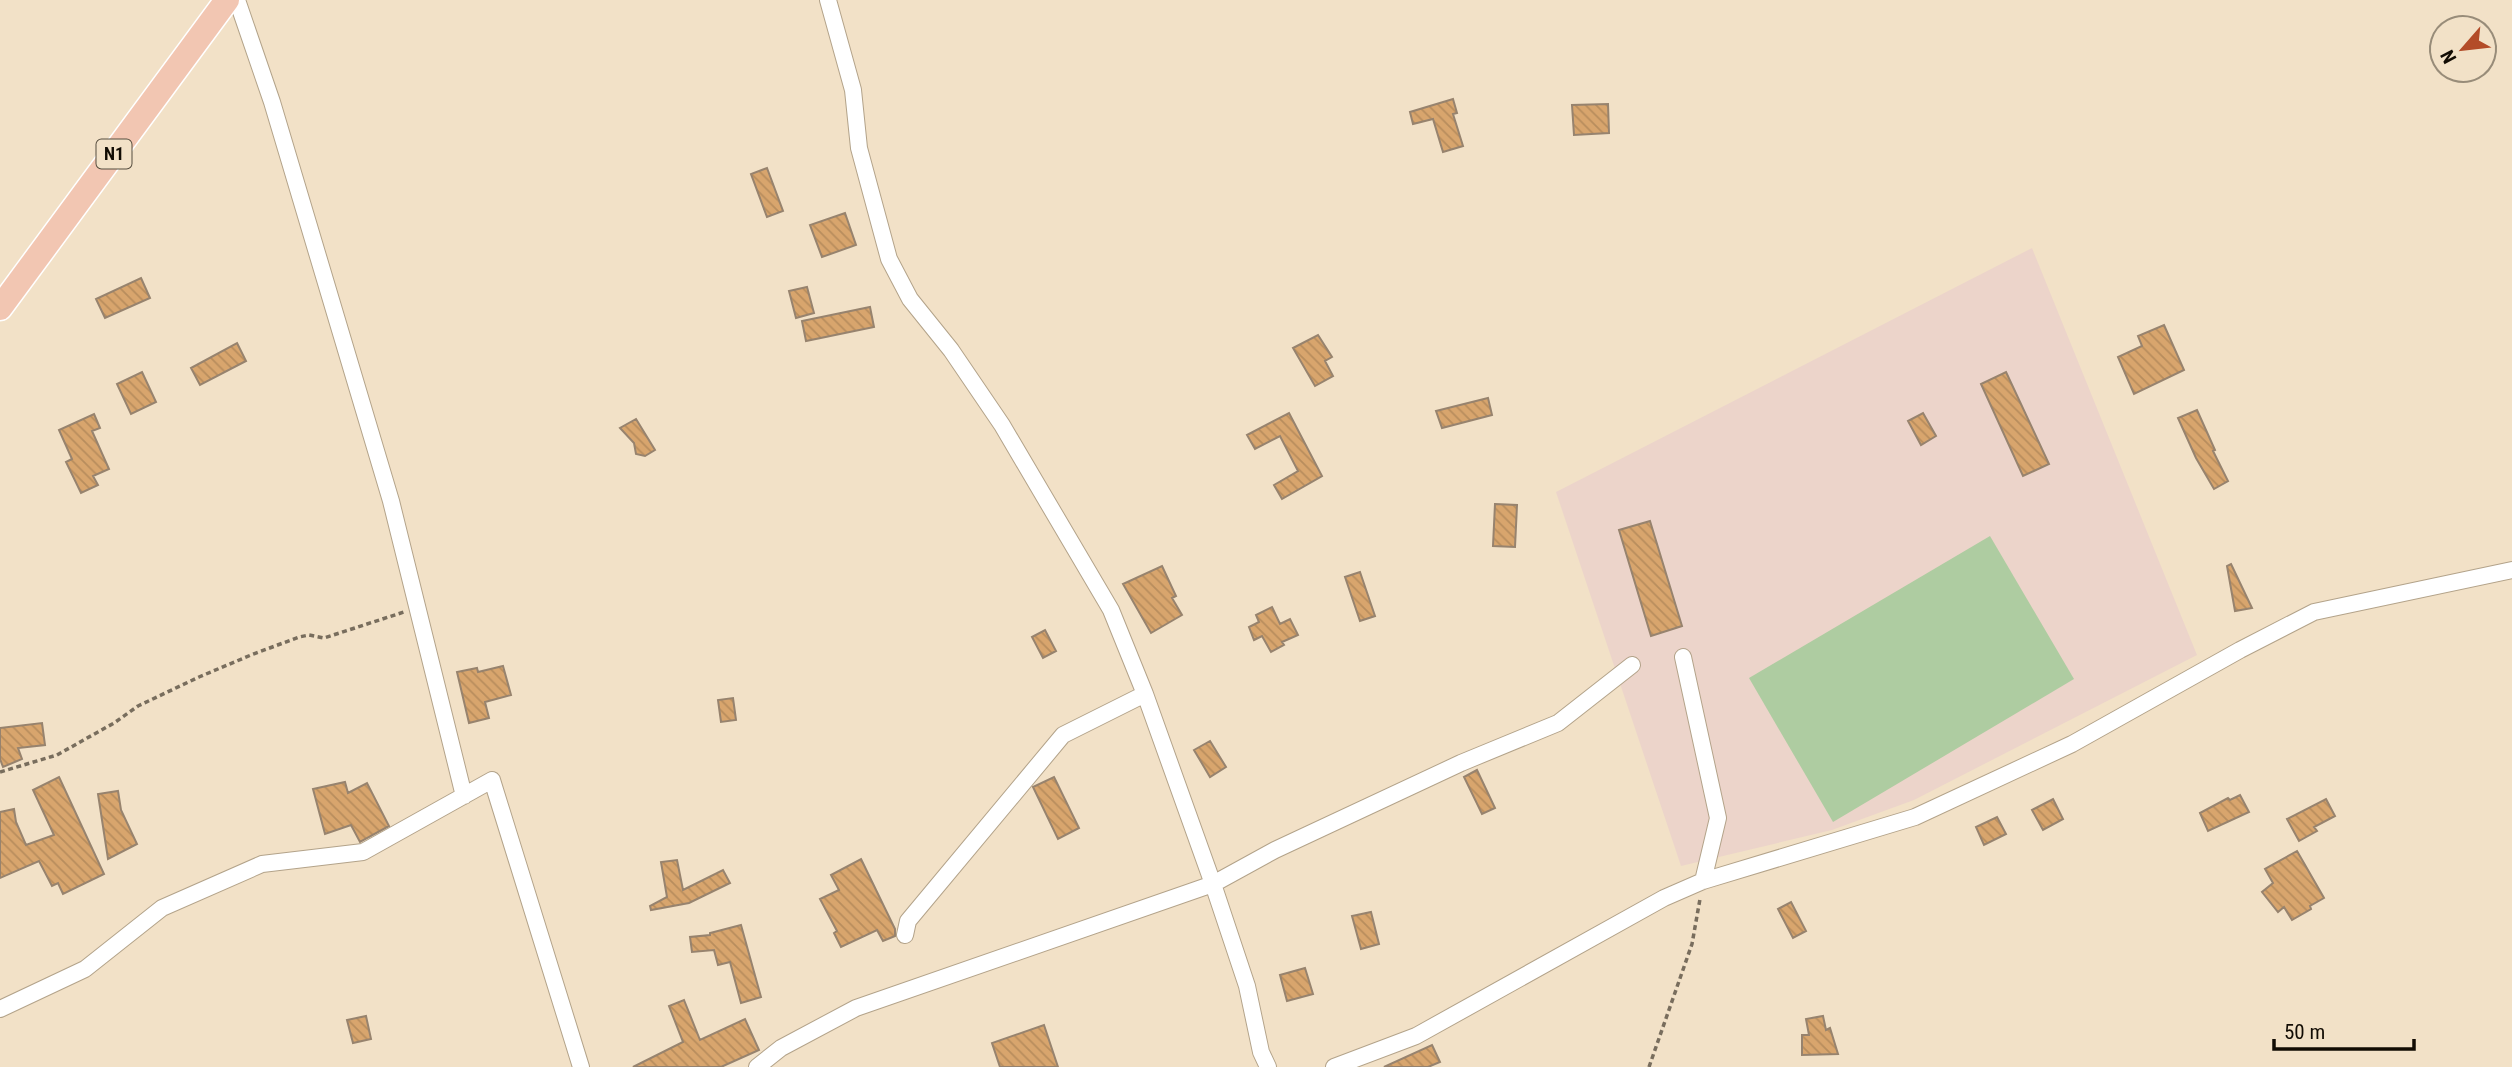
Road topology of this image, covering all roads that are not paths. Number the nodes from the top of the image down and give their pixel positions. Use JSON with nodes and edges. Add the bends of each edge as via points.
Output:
{"nodes":[{"id":1,"x":227,"y":0,"type":"edge"},
{"id":2,"x":237,"y":0,"type":"edge"},
{"id":3,"x":828,"y":0,"type":"edge"},
{"id":4,"x":0,"y":308,"type":"edge"},
{"id":5,"x":2512,"y":570,"type":"edge"},
{"id":6,"x":1684,"y":656,"type":"dead end"},
{"id":7,"x":1632,"y":664,"type":"dead end"},
{"id":8,"x":1145,"y":694,"type":"junction"},
{"id":9,"x":464,"y":796,"type":"junction"},
{"id":10,"x":1703,"y":881,"type":"junction"},
{"id":11,"x":1213,"y":884,"type":"junction"},
{"id":12,"x":905,"y":935,"type":"dead end"},
{"id":13,"x":0,"y":1009,"type":"edge"},
{"id":14,"x":580,"y":1067,"type":"edge"},
{"id":15,"x":757,"y":1067,"type":"edge"},
{"id":16,"x":1268,"y":1067,"type":"edge"},
{"id":17,"x":1334,"y":1067,"type":"edge"}],
"edges":[{"from":1,"to":4,"type":"highway","number":"N1"},
{"from":2,"to":9,"type":"street","via":[[391,501]]},
{"from":3,"to":8,"type":"street","via":[[853,90],[862,160],[889,259],[910,299],[1002,425],[1056,516],[1111,610]]},
{"from":5,"to":10,"type":"street","via":[[2314,612],[2072,744],[1915,817]]},
{"from":6,"to":10,"type":"street","via":[[1718,818]]},
{"from":7,"to":11,"type":"street","via":[[1558,723],[1461,763]]},
{"from":8,"to":11,"type":"street"},
{"from":8,"to":12,"type":"street","via":[[1063,735],[908,921]]},
{"from":9,"to":13,"type":"street","via":[[363,852],[262,864],[162,908],[85,969]]},
{"from":9,"to":14,"type":"street","via":[[492,780]]},
{"from":10,"to":17,"type":"street","via":[[1416,1035]]},
{"from":11,"to":15,"type":"street","via":[[856,1008],[781,1048]]},
{"from":11,"to":16,"type":"street"}]}
